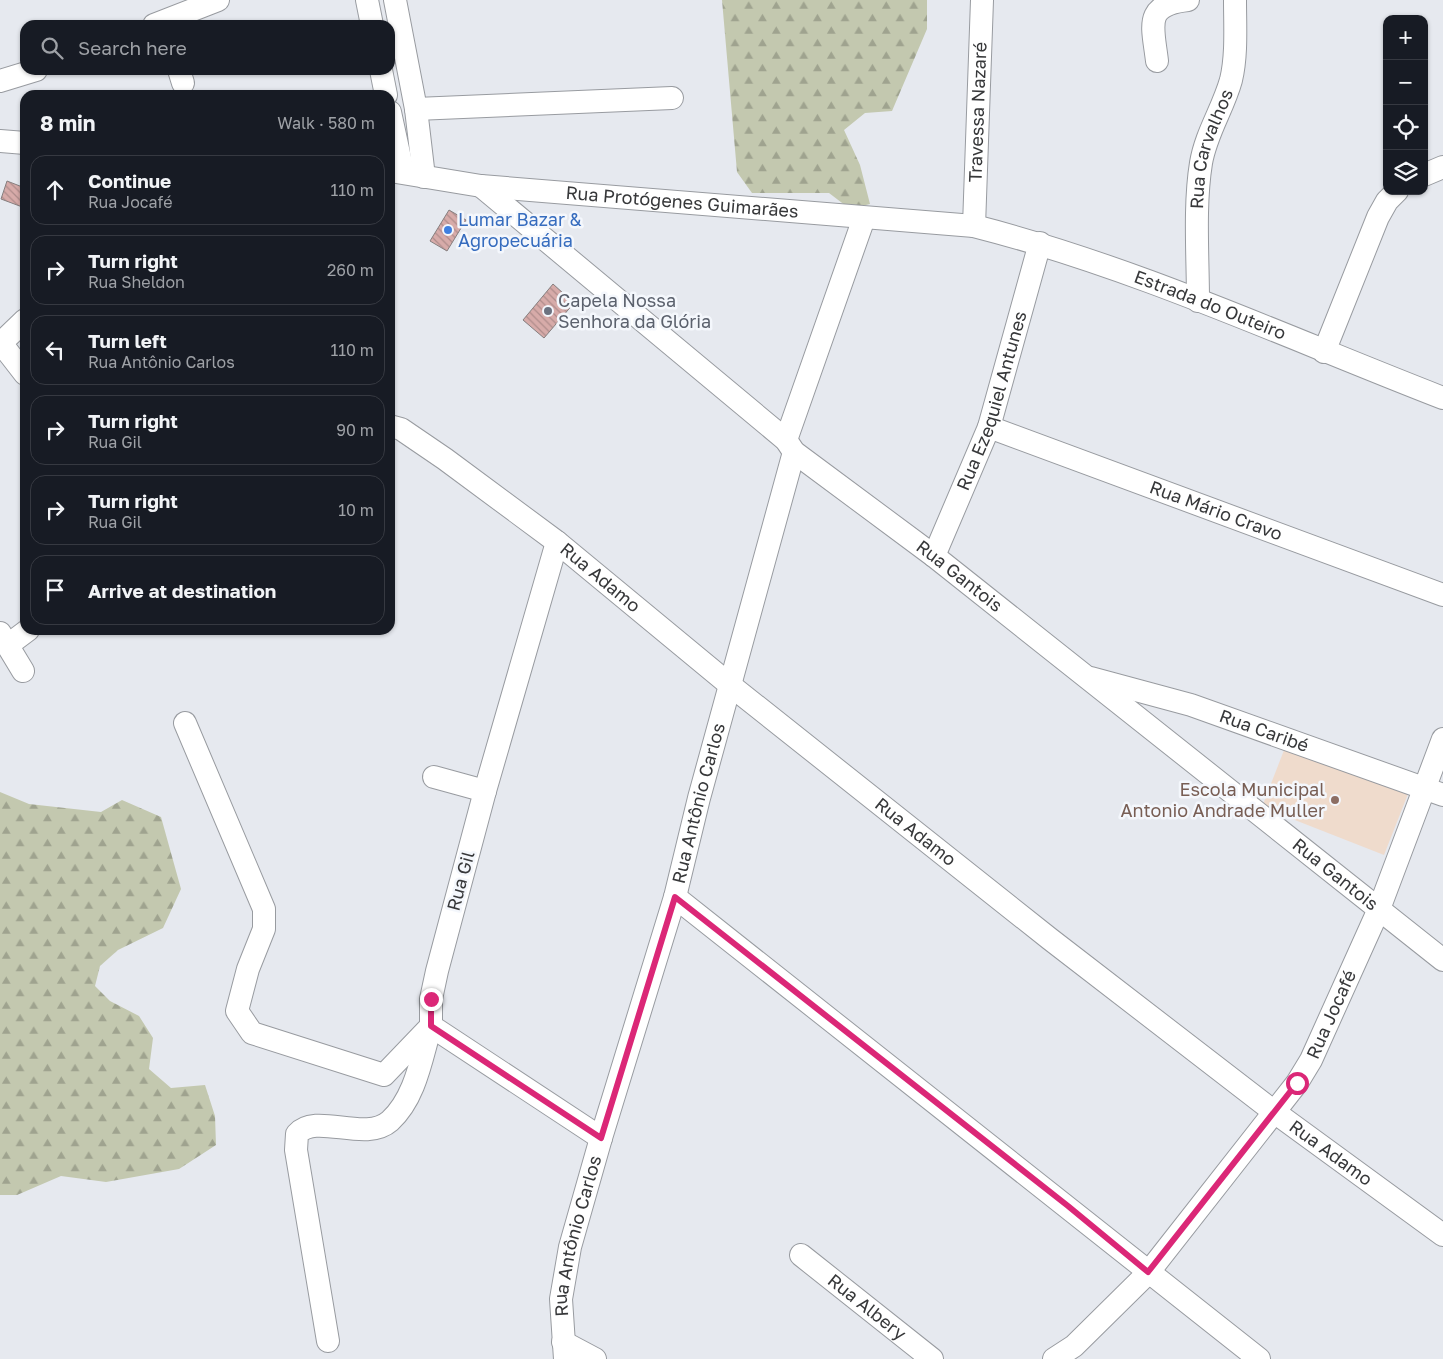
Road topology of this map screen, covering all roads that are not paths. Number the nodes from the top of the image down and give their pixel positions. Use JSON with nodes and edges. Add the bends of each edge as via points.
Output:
{"nodes":[{"id":1,"x":218,"y":0,"type":"edge"},
{"id":2,"x":367,"y":0,"type":"edge"},
{"id":3,"x":395,"y":0,"type":"edge"},
{"id":4,"x":982,"y":0,"type":"edge"},
{"id":5,"x":1188,"y":0,"type":"edge"},
{"id":6,"x":1235,"y":0,"type":"edge"},
{"id":7,"x":170,"y":20,"type":"edge"},
{"id":8,"x":371,"y":20,"type":"edge"},
{"id":9,"x":1157,"y":61,"type":"dead end"},
{"id":10,"x":20,"y":75,"type":"edge"},
{"id":11,"x":382,"y":75,"type":"edge"},
{"id":12,"x":0,"y":81,"type":"edge"},
{"id":13,"x":385,"y":90,"type":"edge"},
{"id":14,"x":672,"y":98,"type":"dead end"},
{"id":15,"x":416,"y":109,"type":"junction"},
{"id":16,"x":395,"y":132,"type":"edge"},
{"id":17,"x":0,"y":141,"type":"edge"},
{"id":18,"x":20,"y":143,"type":"edge"},
{"id":19,"x":1443,"y":167,"type":"edge"},
{"id":20,"x":405,"y":173,"type":"edge"},
{"id":21,"x":1428,"y":173,"type":"edge"},
{"id":22,"x":482,"y":186,"type":"junction"},
{"id":23,"x":1393,"y":195,"type":"edge"},
{"id":24,"x":864,"y":218,"type":"junction"},
{"id":25,"x":974,"y":226,"type":"junction"},
{"id":26,"x":1040,"y":243,"type":"junction"},
{"id":27,"x":1198,"y":301,"type":"junction"},
{"id":28,"x":20,"y":325,"type":"edge"},
{"id":29,"x":1,"y":344,"type":"edge"},
{"id":30,"x":1324,"y":352,"type":"junction"},
{"id":31,"x":20,"y":368,"type":"edge"},
{"id":32,"x":1443,"y":398,"type":"edge"},
{"id":33,"x":395,"y":427,"type":"edge"},
{"id":34,"x":989,"y":427,"type":"junction"},
{"id":35,"x":790,"y":446,"type":"junction"},
{"id":36,"x":557,"y":542,"type":"junction"},
{"id":37,"x":934,"y":556,"type":"junction"},
{"id":38,"x":1443,"y":595,"type":"edge"},
{"id":39,"x":20,"y":633,"type":"edge"},
{"id":40,"x":4,"y":639,"type":"edge"},
{"id":41,"x":23,"y":671,"type":"dead end"},
{"id":42,"x":1083,"y":676,"type":"junction"},
{"id":43,"x":730,"y":685,"type":"junction"},
{"id":44,"x":185,"y":723,"type":"dead end"},
{"id":45,"x":1443,"y":739,"type":"edge"},
{"id":46,"x":434,"y":777,"type":"dead end"},
{"id":47,"x":485,"y":791,"type":"junction"},
{"id":48,"x":1433,"y":792,"type":"edge"},
{"id":49,"x":675,"y":897,"type":"junction"},
{"id":50,"x":1379,"y":909,"type":"junction"},
{"id":51,"x":1443,"y":960,"type":"edge"},
{"id":52,"x":431,"y":1026,"type":"junction"},
{"id":53,"x":1273,"y":1111,"type":"junction"},
{"id":54,"x":601,"y":1138,"type":"junction"},
{"id":55,"x":1443,"y":1235,"type":"edge"},
{"id":56,"x":801,"y":1256,"type":"dead end"},
{"id":57,"x":1148,"y":1272,"type":"junction"},
{"id":58,"x":328,"y":1341,"type":"dead end"},
{"id":59,"x":564,"y":1351,"type":"edge"},
{"id":60,"x":595,"y":1359,"type":"edge"},
{"id":61,"x":932,"y":1359,"type":"edge"},
{"id":62,"x":1054,"y":1359,"type":"edge"},
{"id":63,"x":1259,"y":1359,"type":"edge"}],
"edges":[{"from":1,"to":7,"type":"street"},
{"from":2,"to":8,"type":"street"},
{"from":3,"to":15,"type":"street"},
{"from":4,"to":25,"type":"street","name":"Travessa Nazaré"},
{"from":5,"to":9,"type":"street","via":[[1170,2],[1155,15]]},
{"from":6,"to":27,"type":"street","name":"Rua Carvalhos","via":[[1231,80],[1209,133],[1201,164]]},
{"from":10,"to":12,"type":"street"},
{"from":11,"to":13,"type":"street"},
{"from":14,"to":15,"type":"street"},
{"from":15,"to":20,"type":"street"},
{"from":16,"to":20,"type":"street"},
{"from":17,"to":18,"type":"street"},
{"from":19,"to":21,"type":"street"},
{"from":20,"to":22,"type":"street","name":"Rua Protógenes Guimarães"},
{"from":22,"to":24,"type":"street","name":"Rua Protógenes Guimarães"},
{"from":22,"to":35,"type":"street","name":"Rua Gantois"},
{"from":23,"to":30,"type":"street","via":[[1378,217]]},
{"from":24,"to":25,"type":"street","name":"Rua Protógenes Guimarães"},
{"from":24,"to":35,"type":"street","name":"Rua Antônio Carlos"},
{"from":25,"to":26,"type":"street","name":"Estrada do Outeiro"},
{"from":26,"to":27,"type":"street","name":"Estrada do Outeiro"},
{"from":26,"to":34,"type":"street","name":"Rua Ezequiel Antunes"},
{"from":27,"to":30,"type":"street","name":"Estrada do Outeiro"},
{"from":28,"to":29,"type":"street"},
{"from":29,"to":31,"type":"street"},
{"from":30,"to":32,"type":"street","name":"Estrada do Outeiro"},
{"from":33,"to":36,"type":"street","name":"Rua Adamo","via":[[445,458]]},
{"from":34,"to":37,"type":"street","name":"Rua Ezequiel Antunes"},
{"from":34,"to":38,"type":"street","name":"Rua Mário Cravo"},
{"from":35,"to":37,"type":"street","name":"Rua Gantois"},
{"from":35,"to":43,"type":"street","name":"Rua Antônio Carlos"},
{"from":36,"to":43,"type":"street","name":"Rua Adamo"},
{"from":36,"to":47,"type":"street","name":"Rua Gil"},
{"from":37,"to":42,"type":"street","name":"Rua Gantois"},
{"from":39,"to":40,"type":"street"},
{"from":40,"to":41,"type":"street"},
{"from":42,"to":48,"type":"street","name":"Rua Caribé","via":[[1191,705]]},
{"from":42,"to":50,"type":"street","name":"Rua Gantois"},
{"from":43,"to":49,"type":"street","name":"Rua Antônio Carlos"},
{"from":43,"to":53,"type":"street","name":"Rua Adamo"},
{"from":44,"to":52,"type":"street","via":[[264,909],[264,929],[248,969],[237,1012],[252,1033],[384,1075]]},
{"from":45,"to":48,"type":"street","name":"Rua Jocafé"},
{"from":46,"to":47,"type":"street"},
{"from":47,"to":52,"type":"street","name":"Rua Gil","via":[[437,971],[431,999]]},
{"from":48,"to":50,"type":"street","name":"Rua Jocafé"},
{"from":49,"to":54,"type":"street","name":"Rua Antônio Carlos"},
{"from":49,"to":57,"type":"street"},
{"from":50,"to":51,"type":"street","name":"Rua Gantois"},
{"from":50,"to":53,"type":"street","name":"Rua Jocafé","via":[[1312,1060]]},
{"from":52,"to":54,"type":"street"},
{"from":52,"to":58,"type":"street","name":"Rua Gil","via":[[415,1081],[389,1122],[373,1128],[316,1126],[297,1134],[296,1150]]},
{"from":53,"to":55,"type":"street","name":"Rua Adamo"},
{"from":53,"to":57,"type":"street","name":"Rua Jocafé"},
{"from":54,"to":59,"type":"street","name":"Rua Antônio Carlos","via":[[570,1247],[561,1299]]},
{"from":56,"to":61,"type":"street","name":"Rua Albery"},
{"from":57,"to":62,"type":"street","name":"Rua Jocafé","via":[[1074,1346]]},
{"from":57,"to":63,"type":"street"},
{"from":59,"to":60,"type":"street"}]}
